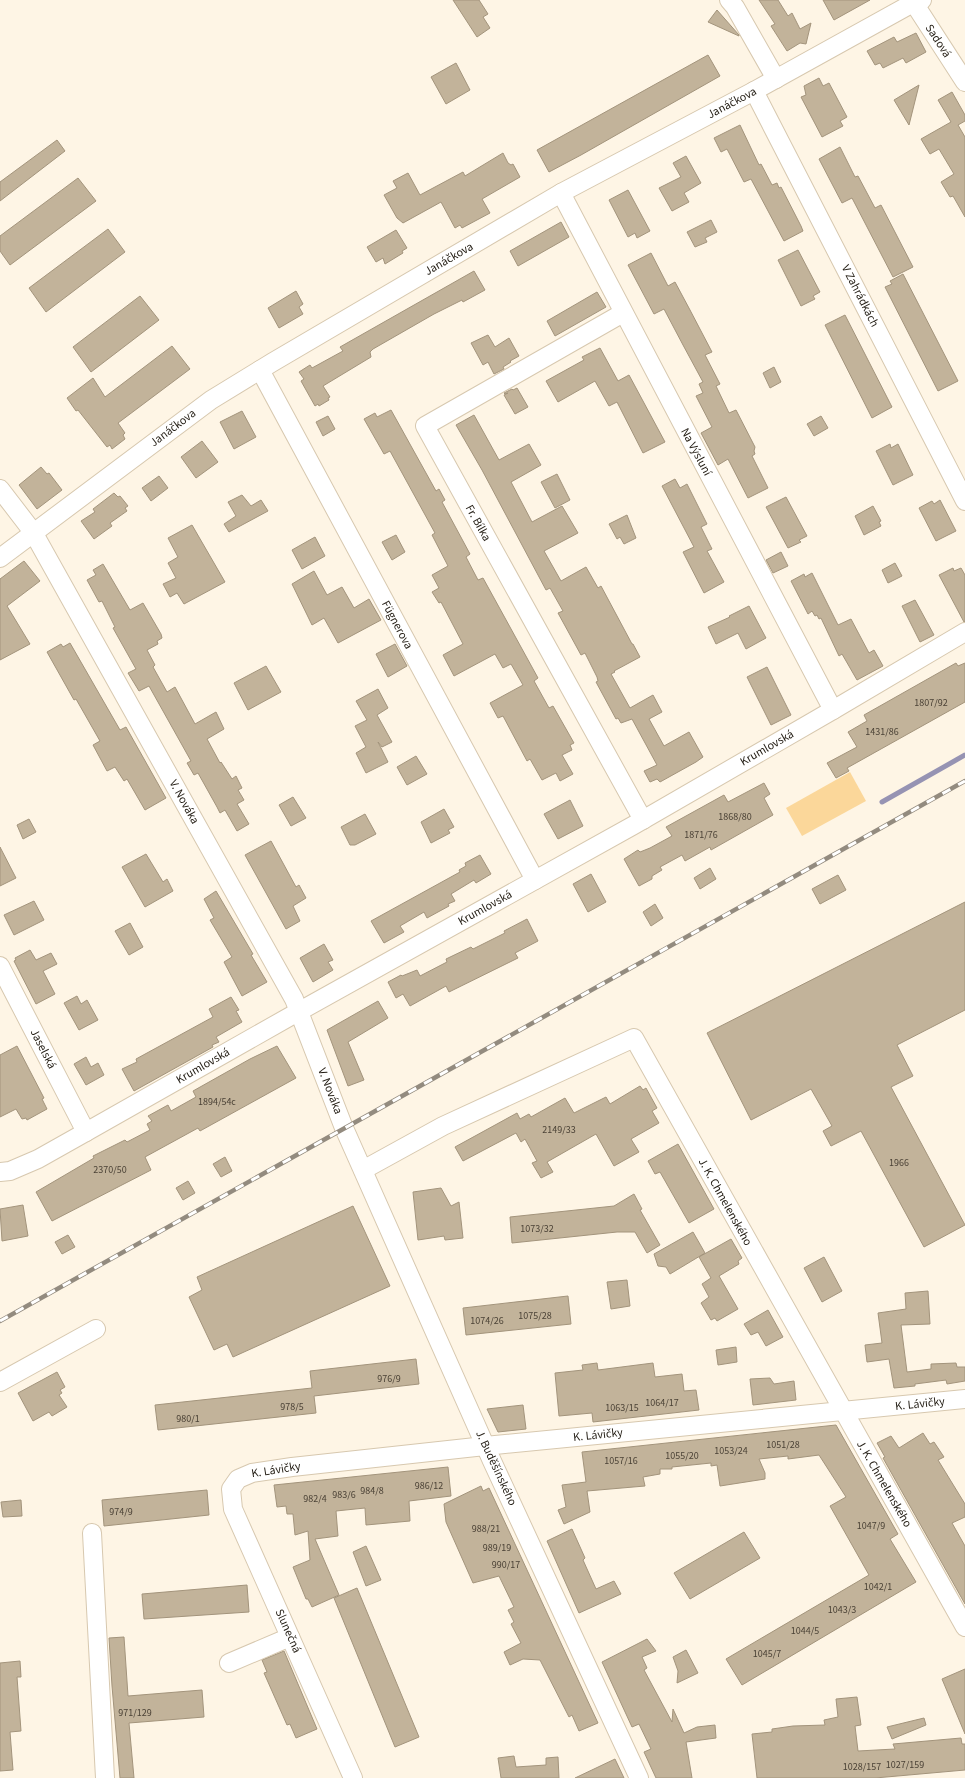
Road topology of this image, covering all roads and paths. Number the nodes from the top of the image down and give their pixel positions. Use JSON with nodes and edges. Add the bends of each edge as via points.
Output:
{"nodes":[{"id":1,"x":729,"y":0,"type":"edge"},
{"id":2,"x":916,"y":1,"type":"edge"},
{"id":3,"x":776,"y":79,"type":"junction"},
{"id":4,"x":965,"y":82,"type":"edge"},
{"id":5,"x":754,"y":91,"type":"junction"},
{"id":6,"x":561,"y":193,"type":"junction"},
{"id":7,"x":622,"y":313,"type":"junction"},
{"id":8,"x":260,"y":370,"type":"junction"},
{"id":9,"x":0,"y":489,"type":"edge"},
{"id":10,"x":965,"y":501,"type":"edge"},
{"id":11,"x":33,"y":532,"type":"junction"},
{"id":12,"x":0,"y":558,"type":"edge"},
{"id":13,"x":965,"y":632,"type":"edge"},
{"id":14,"x":833,"y":710,"type":"junction"},
{"id":15,"x":643,"y":820,"type":"junction"},
{"id":16,"x":535,"y":880,"type":"junction"},
{"id":17,"x":0,"y":966,"type":"edge"},
{"id":18,"x":300,"y":1011,"type":"junction"},
{"id":19,"x":86,"y":1132,"type":"junction"},
{"id":20,"x":360,"y":1163,"type":"junction"},
{"id":21,"x":0,"y":1172,"type":"edge"},
{"id":22,"x":96,"y":1329,"type":"dead end"},
{"id":23,"x":0,"y":1382,"type":"edge"},
{"id":24,"x":965,"y":1399,"type":"edge"},
{"id":25,"x":843,"y":1411,"type":"junction"},
{"id":26,"x":486,"y":1446,"type":"junction"},
{"id":27,"x":234,"y":1483,"type":"joint"},
{"id":28,"x":92,"y":1533,"type":"dead end"},
{"id":29,"x":965,"y":1627,"type":"edge"},
{"id":30,"x":290,"y":1636,"type":"junction"},
{"id":31,"x":230,"y":1663,"type":"dead end"},
{"id":32,"x":105,"y":1778,"type":"edge"},
{"id":33,"x":353,"y":1778,"type":"edge"},
{"id":34,"x":639,"y":1778,"type":"edge"}],
"edges":[{"from":1,"to":3,"type":"street"},
{"from":2,"to":3,"type":"street","name":"Janáčkova"},
{"from":2,"to":4,"type":"street","name":"Sadová"},
{"from":3,"to":5,"type":"street","name":"Janáčkova"},
{"from":5,"to":6,"type":"street","name":"Janáčkova"},
{"from":5,"to":10,"type":"street","name":"V Zahrádkách"},
{"from":6,"to":7,"type":"street","name":"Na Výsluní"},
{"from":6,"to":8,"type":"street","name":"Janáčkova"},
{"from":7,"to":14,"type":"street","name":"Na Výsluní"},
{"from":7,"to":15,"type":"street","name":"Fr. Bílka","via":[[425,426]]},
{"from":8,"to":11,"type":"street","name":"Janáčkova","via":[[211,400]]},
{"from":8,"to":16,"type":"street","name":"Fügnerova"},
{"from":9,"to":11,"type":"street","name":"V. Nováka"},
{"from":11,"to":12,"type":"street","name":"Janáčkova"},
{"from":11,"to":18,"type":"street","name":"V. Nováka"},
{"from":13,"to":14,"type":"street","name":"Krumlovská"},
{"from":14,"to":15,"type":"street","name":"Krumlovská"},
{"from":15,"to":16,"type":"street","name":"Krumlovská"},
{"from":16,"to":18,"type":"street","name":"Krumlovská"},
{"from":17,"to":19,"type":"street","name":"Jaselská"},
{"from":18,"to":19,"type":"street","name":"Krumlovská"},
{"from":18,"to":20,"type":"street","name":"V. Nováka","via":[[344,1128]]},
{"from":19,"to":21,"type":"street","name":"Krumlovská","via":[[38,1159],[10,1171]]},
{"from":20,"to":25,"type":"street","name":"J. K. Chmelenského","via":[[634,1038]]},
{"from":20,"to":26,"type":"street","name":"J. Buděšínského"},
{"from":22,"to":23,"type":"street","via":[[82,1342]]},
{"from":24,"to":25,"type":"street","name":"K. Lávičky"},
{"from":25,"to":26,"type":"street","name":"K. Lávičky"},
{"from":25,"to":29,"type":"street","name":"J. K. Chmelenského"},
{"from":26,"to":27,"type":"street","name":"K. Lávičky","via":[[292,1467],[252,1473]]},
{"from":26,"to":34,"type":"street","name":"J. Buděšínského"},
{"from":27,"to":30,"type":"street","name":"Slunečná","via":[[231,1489],[233,1509]]},
{"from":28,"to":32,"type":"street"},
{"from":30,"to":31,"type":"street"},
{"from":30,"to":33,"type":"street","name":"Slunečná"}]}
